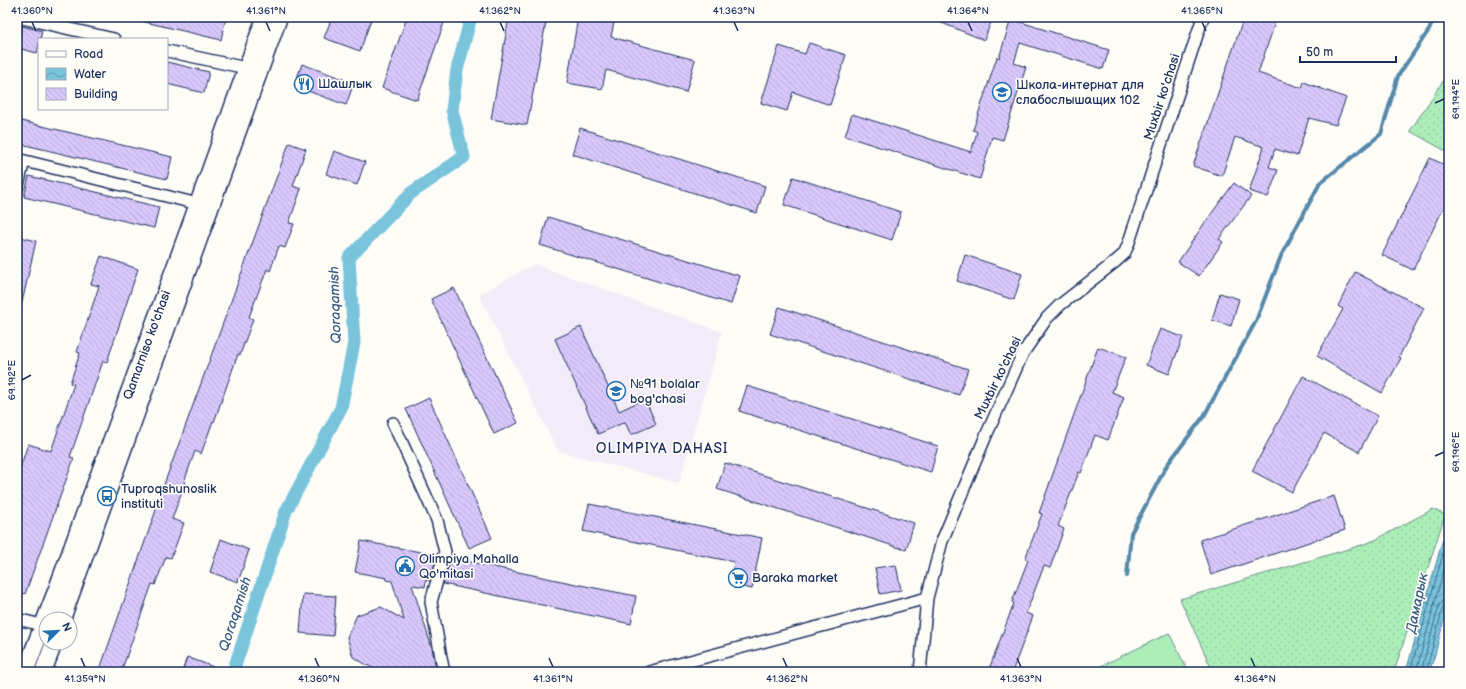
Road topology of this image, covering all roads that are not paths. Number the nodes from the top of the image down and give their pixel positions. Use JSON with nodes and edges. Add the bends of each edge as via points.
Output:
{"nodes":[{"id":1,"x":17,"y":17,"type":"edge"},
{"id":2,"x":265,"y":17,"type":"edge"},
{"id":3,"x":279,"y":17,"type":"edge"},
{"id":4,"x":1204,"y":17,"type":"edge"},
{"id":5,"x":110,"y":38,"type":"edge"},
{"id":6,"x":168,"y":51,"type":"edge"},
{"id":7,"x":246,"y":68,"type":"junction"},
{"id":8,"x":20,"y":160,"type":"edge"},
{"id":9,"x":17,"y":189,"type":"edge"},
{"id":10,"x":198,"y":204,"type":"junction"},
{"id":11,"x":393,"y":423,"type":"dead end"},
{"id":12,"x":927,"y":598,"type":"junction"},
{"id":13,"x":49,"y":611,"type":"edge"},
{"id":14,"x":65,"y":611,"type":"edge"},
{"id":15,"x":17,"y":619,"type":"edge"},
{"id":16,"x":38,"y":624,"type":"edge"},
{"id":17,"x":38,"y":640,"type":"edge"},
{"id":18,"x":51,"y":651,"type":"edge"},
{"id":19,"x":25,"y":672,"type":"edge"},
{"id":20,"x":43,"y":672,"type":"edge"},
{"id":21,"x":445,"y":672,"type":"edge"},
{"id":22,"x":649,"y":672,"type":"edge"},
{"id":23,"x":920,"y":672,"type":"edge"}],
"edges":[{"from":1,"to":5,"type":"street"},
{"from":2,"to":7,"type":"main road","name":"Qamarniso ko'chasi"},
{"from":3,"to":14,"type":"main road","name":"Qamarniso ko'chasi"},
{"from":4,"to":12,"type":"street","name":"Muxbir ko'chasi","via":[[1124,254],[1056,309],[1023,353],[942,541]]},
{"from":6,"to":7,"type":"street"},
{"from":7,"to":10,"type":"main road","name":"Qamarniso ko'chasi"},
{"from":8,"to":9,"type":"street"},
{"from":8,"to":10,"type":"street"},
{"from":10,"to":13,"type":"main road","name":"Qamarniso ko'chasi"},
{"from":11,"to":21,"type":"street","via":[[437,520],[445,552],[431,602]]},
{"from":12,"to":22,"type":"street"},
{"from":12,"to":23,"type":"street","name":"Muxbir ko'chasi"},
{"from":15,"to":16,"type":"street"},
{"from":17,"to":19,"type":"main road","name":"Qamarniso ko'chasi"},
{"from":18,"to":20,"type":"main road"}]}
